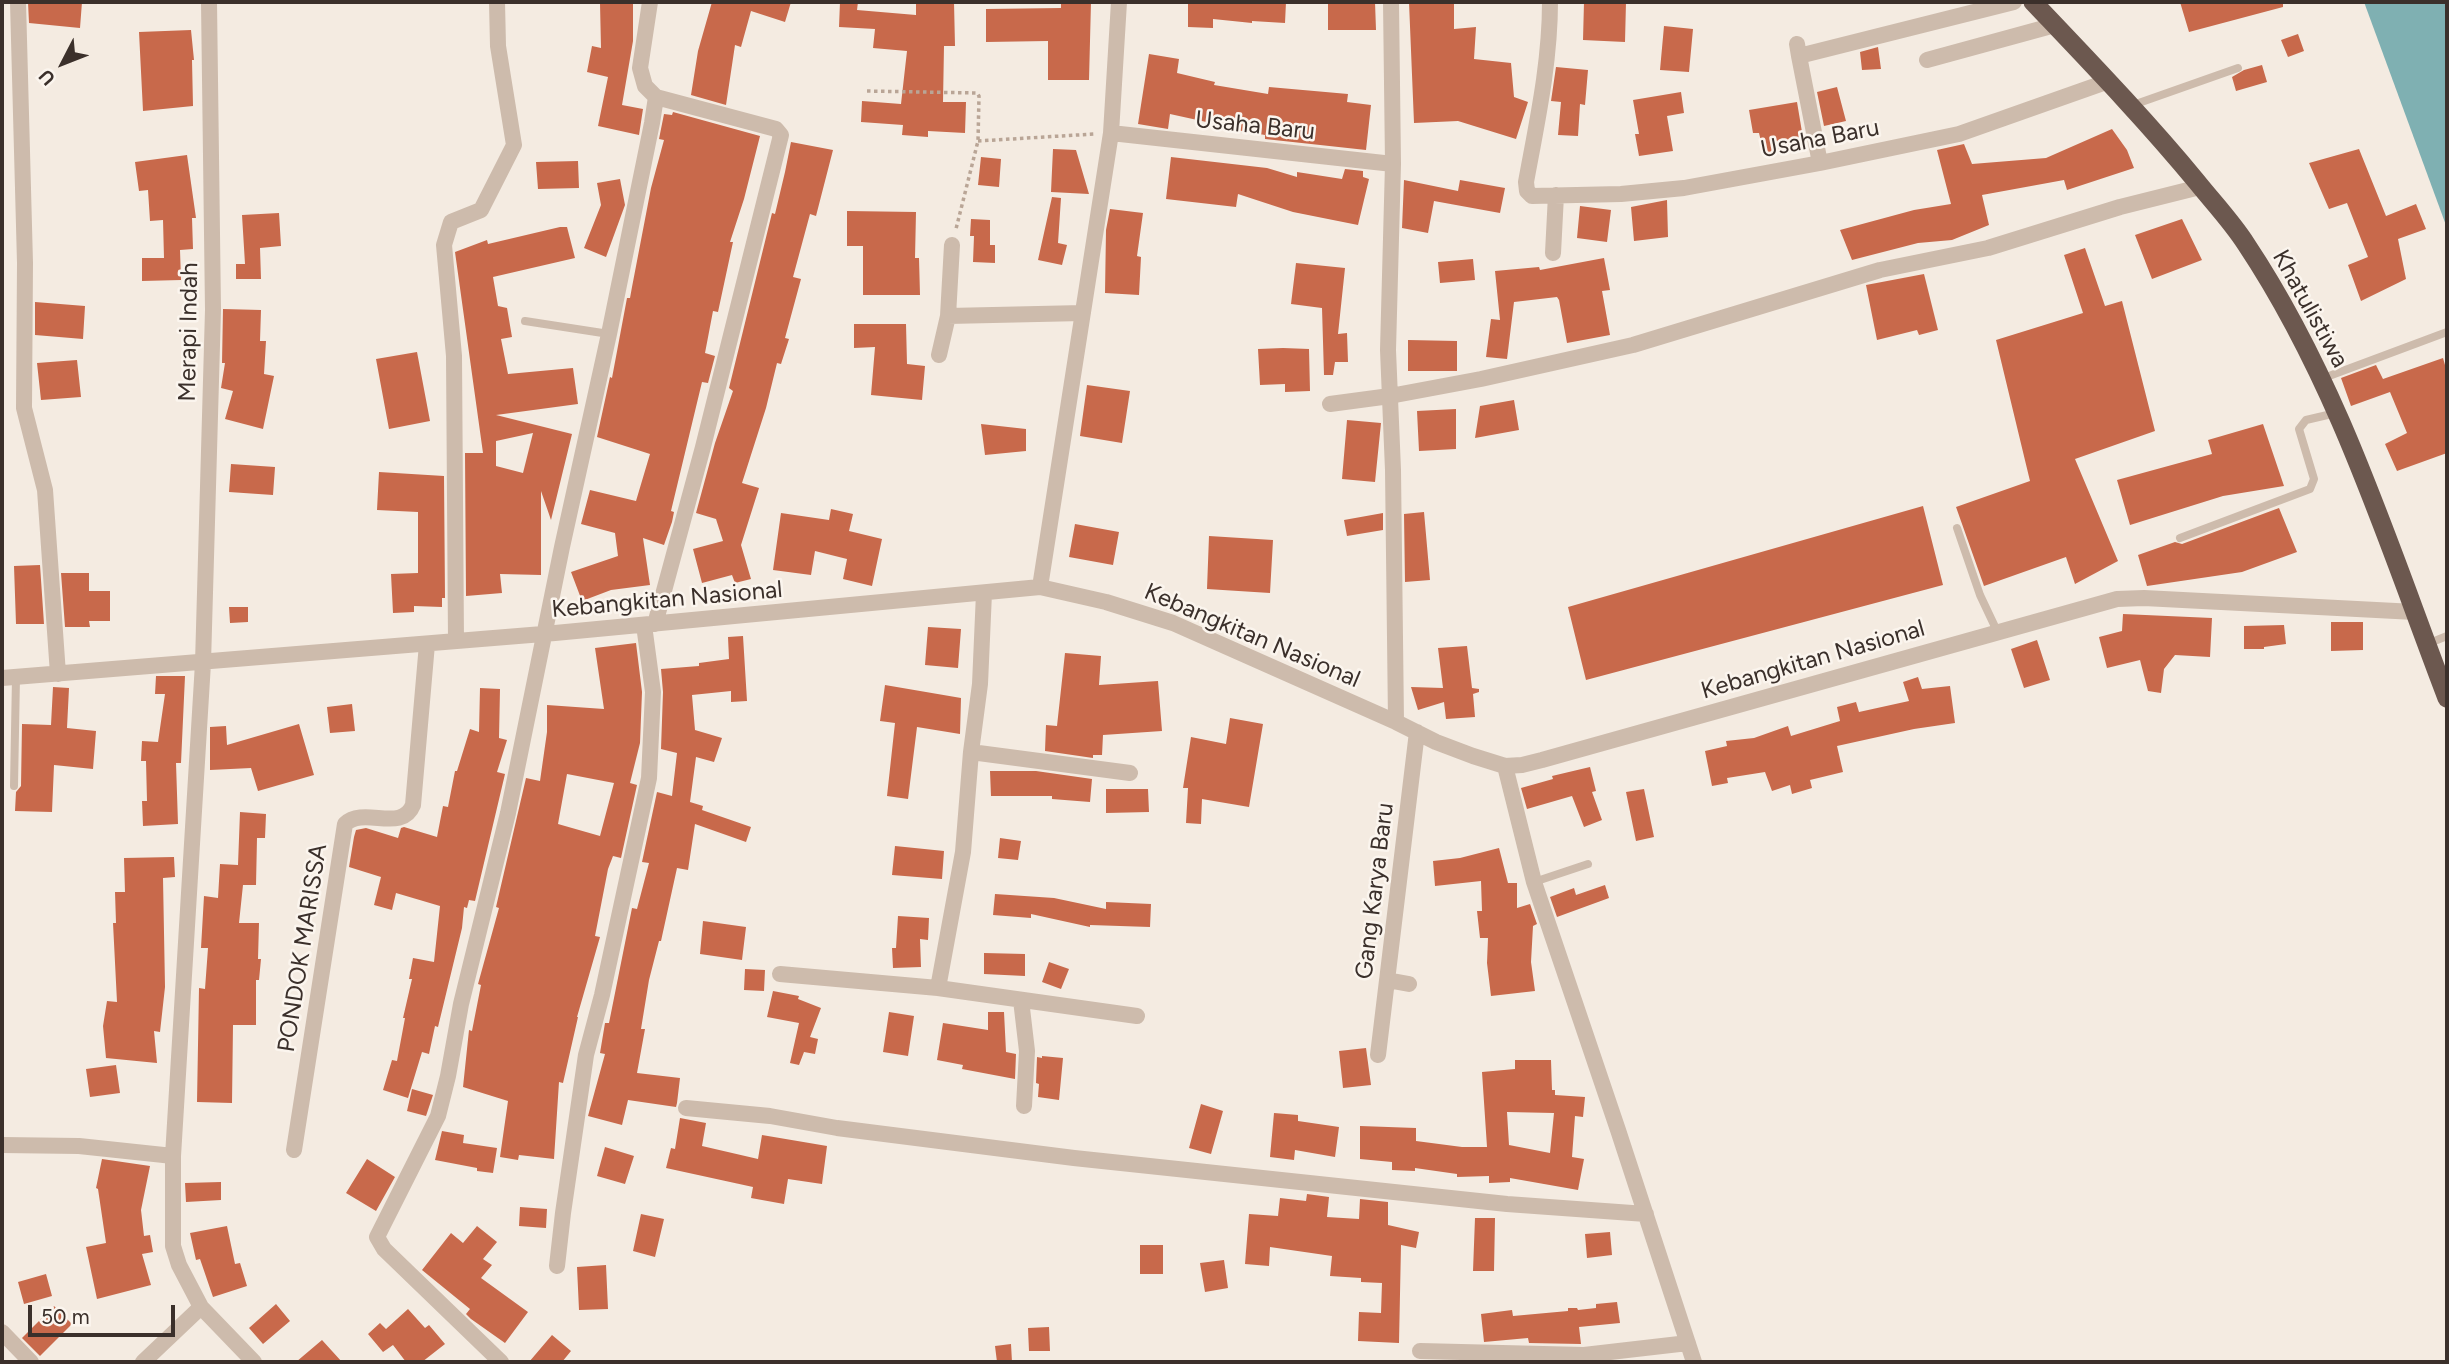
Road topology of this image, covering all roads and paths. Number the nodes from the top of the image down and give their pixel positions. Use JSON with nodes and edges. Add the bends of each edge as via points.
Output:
{"nodes":[{"id":1,"x":18,"y":2,"type":"edge"},
{"id":2,"x":209,"y":2,"type":"edge"},
{"id":3,"x":497,"y":2,"type":"edge"},
{"id":4,"x":650,"y":2,"type":"edge"},
{"id":5,"x":1119,"y":2,"type":"edge"},
{"id":6,"x":1391,"y":2,"type":"edge"},
{"id":7,"x":1550,"y":2,"type":"edge"},
{"id":8,"x":2014,"y":2,"type":"edge"},
{"id":9,"x":2033,"y":2,"type":"edge"},
{"id":10,"x":2055,"y":24,"type":"junction"},
{"id":11,"x":1927,"y":60,"type":"dead end"},
{"id":12,"x":2238,"y":68,"type":"dead end"},
{"id":13,"x":2109,"y":81,"type":"junction"},
{"id":14,"x":867,"y":91,"type":"dead end"},
{"id":15,"x":656,"y":97,"type":"junction"},
{"id":16,"x":2130,"y":106,"type":"junction"},
{"id":17,"x":1111,"y":133,"type":"junction"},
{"id":18,"x":978,"y":141,"type":"junction"},
{"id":19,"x":1820,"y":163,"type":"junction"},
{"id":20,"x":1393,"y":164,"type":"junction"},
{"id":21,"x":2200,"y":187,"type":"junction"},
{"id":22,"x":1556,"y":195,"type":"junction"},
{"id":23,"x":952,"y":245,"type":"joint"},
{"id":24,"x":1553,"y":253,"type":"dead end"},
{"id":25,"x":1083,"y":313,"type":"junction"},
{"id":26,"x":947,"y":316,"type":"junction"},
{"id":27,"x":525,"y":321,"type":"dead end"},
{"id":28,"x":2447,"y":332,"type":"edge"},
{"id":29,"x":609,"y":334,"type":"junction"},
{"id":30,"x":939,"y":355,"type":"dead end"},
{"id":31,"x":2321,"y":379,"type":"junction"},
{"id":32,"x":1390,"y":396,"type":"junction"},
{"id":33,"x":1330,"y":404,"type":"dead end"},
{"id":34,"x":2336,"y":413,"type":"junction"},
{"id":35,"x":1957,"y":528,"type":"dead end"},
{"id":36,"x":2180,"y":538,"type":"dead end"},
{"id":37,"x":1040,"y":587,"type":"junction"},
{"id":38,"x":984,"y":593,"type":"junction"},
{"id":39,"x":2414,"y":612,"type":"junction"},
{"id":40,"x":650,"y":624,"type":"junction"},
{"id":41,"x":1997,"y":632,"type":"junction"},
{"id":42,"x":545,"y":634,"type":"junction"},
{"id":43,"x":2447,"y":636,"type":"edge"},
{"id":44,"x":456,"y":641,"type":"junction"},
{"id":45,"x":427,"y":644,"type":"junction"},
{"id":46,"x":2427,"y":644,"type":"junction"},
{"id":47,"x":203,"y":663,"type":"junction"},
{"id":48,"x":58,"y":674,"type":"junction"},
{"id":49,"x":9,"y":678,"type":"edge"},
{"id":50,"x":2447,"y":698,"type":"edge"},
{"id":51,"x":1396,"y":722,"type":"junction"},
{"id":52,"x":1417,"y":732,"type":"junction"},
{"id":53,"x":971,"y":752,"type":"junction"},
{"id":54,"x":1505,"y":766,"type":"junction"},
{"id":55,"x":1130,"y":773,"type":"dead end"},
{"id":56,"x":14,"y":786,"type":"dead end"},
{"id":57,"x":1588,"y":864,"type":"dead end"},
{"id":58,"x":1534,"y":882,"type":"junction"},
{"id":59,"x":780,"y":974,"type":"dead end"},
{"id":60,"x":1387,"y":980,"type":"junction"},
{"id":61,"x":1409,"y":984,"type":"dead end"},
{"id":62,"x":938,"y":988,"type":"junction"},
{"id":63,"x":1021,"y":1000,"type":"junction"},
{"id":64,"x":1137,"y":1016,"type":"dead end"},
{"id":65,"x":1378,"y":1055,"type":"dead end"},
{"id":66,"x":1024,"y":1106,"type":"dead end"},
{"id":67,"x":686,"y":1108,"type":"dead end"},
{"id":68,"x":2,"y":1145,"type":"edge"},
{"id":69,"x":294,"y":1150,"type":"dead end"},
{"id":70,"x":173,"y":1156,"type":"junction"},
{"id":71,"x":1646,"y":1214,"type":"junction"},
{"id":72,"x":557,"y":1266,"type":"dead end"},
{"id":73,"x":201,"y":1307,"type":"junction"},
{"id":74,"x":2,"y":1332,"type":"edge"},
{"id":75,"x":1688,"y":1343,"type":"junction"},
{"id":76,"x":1420,"y":1351,"type":"dead end"},
{"id":77,"x":31,"y":1362,"type":"edge"},
{"id":78,"x":143,"y":1362,"type":"edge"},
{"id":79,"x":254,"y":1362,"type":"edge"},
{"id":80,"x":501,"y":1362,"type":"edge"},
{"id":81,"x":1694,"y":1362,"type":"edge"}],
"edges":[{"from":1,"to":48,"type":"street","via":[[24,408],[45,490]]},
{"from":2,"to":47,"type":"street","name":"Merapi Indah","via":[[213,310]]},
{"from":3,"to":44,"type":"street","via":[[498,46],[514,145],[481,210],[451,222],[444,245],[454,356]]},
{"from":4,"to":15,"type":"street","via":[[640,68],[645,86]]},
{"from":5,"to":17,"type":"street"},
{"from":6,"to":20,"type":"street"},
{"from":7,"to":22,"type":"street","name":"Usaha Baru","via":[[1541,100],[1526,182],[1532,196]]},
{"from":8,"to":19,"type":"street","via":[[1798,50]]},
{"from":9,"to":10,"type":"highway","name":"Khatulistiwa"},
{"from":10,"to":11,"type":"street"},
{"from":10,"to":13,"type":"highway","name":"Khatulistiwa"},
{"from":12,"to":16,"type":"lane"},
{"from":13,"to":16,"type":"highway","name":"Khatulistiwa"},
{"from":13,"to":19,"type":"street","name":"Usaha Baru","via":[[1959,134]]},
{"from":14,"to":18,"type":"path","via":[[977,93]]},
{"from":15,"to":29,"type":"street"},
{"from":15,"to":40,"type":"street","via":[[776,129],[781,135],[703,447]]},
{"from":16,"to":21,"type":"highway","name":"Khatulistiwa"},
{"from":17,"to":18,"type":"path"},
{"from":17,"to":20,"type":"street","name":"Usaha Baru"},
{"from":17,"to":25,"type":"street"},
{"from":18,"to":23,"type":"path"},
{"from":19,"to":22,"type":"street","name":"Usaha Baru","via":[[1684,188]]},
{"from":20,"to":32,"type":"street"},
{"from":21,"to":31,"type":"highway","name":"Khatulistiwa","via":[[2245,243]]},
{"from":21,"to":32,"type":"street","via":[[1988,248],[1880,270],[1633,345]]},
{"from":22,"to":24,"type":"street"},
{"from":23,"to":26,"type":"street"},
{"from":25,"to":26,"type":"street"},
{"from":25,"to":37,"type":"street"},
{"from":26,"to":30,"type":"street"},
{"from":27,"to":29,"type":"lane"},
{"from":28,"to":31,"type":"lane"},
{"from":29,"to":42,"type":"street"},
{"from":31,"to":34,"type":"highway","name":"Khatulistiwa"},
{"from":32,"to":33,"type":"street"},
{"from":32,"to":51,"type":"street"},
{"from":34,"to":36,"type":"lane","via":[[2306,421],[2299,429],[2314,480],[2310,489]]},
{"from":34,"to":39,"type":"highway","name":"Khatulistiwa"},
{"from":35,"to":41,"type":"lane"},
{"from":37,"to":38,"type":"street","name":"Kebangkitan Nasional"},
{"from":37,"to":51,"type":"street","name":"Kebangkitan Nasional","via":[[1173,623]]},
{"from":38,"to":40,"type":"street","name":"Kebangkitan Nasional"},
{"from":38,"to":53,"type":"street"},
{"from":39,"to":41,"type":"street","name":"Kebangkitan Nasional","via":[[2116,599]]},
{"from":39,"to":46,"type":"highway","name":"Khatulistiwa"},
{"from":40,"to":42,"type":"street","name":"Kebangkitan Nasional"},
{"from":40,"to":72,"type":"street","via":[[649,778],[586,1055]]},
{"from":41,"to":54,"type":"street","name":"Kebangkitan Nasional","via":[[1542,760]]},
{"from":42,"to":44,"type":"street","name":"Kebangkitan Nasional"},
{"from":42,"to":80,"type":"street","via":[[438,1116],[377,1237]]},
{"from":43,"to":46,"type":"lane"},
{"from":44,"to":45,"type":"street","name":"Kebangkitan Nasional"},
{"from":45,"to":47,"type":"street","name":"Kebangkitan Nasional"},
{"from":45,"to":69,"type":"street","name":"PONDOK MARISSA","via":[[410,813],[402,818],[354,817],[345,824]]},
{"from":46,"to":50,"type":"highway","name":"Khatulistiwa"},
{"from":47,"to":48,"type":"street","name":"Kebangkitan Nasional"},
{"from":47,"to":70,"type":"street","name":"Merapi Indah"},
{"from":48,"to":49,"type":"street","name":"Kebangkitan Nasional"},
{"from":49,"to":56,"type":"lane"},
{"from":51,"to":52,"type":"street","name":"Kebangkitan Nasional"},
{"from":52,"to":54,"type":"street","name":"Kebangkitan Nasional"},
{"from":52,"to":60,"type":"street","name":"Gang Karya Baru"},
{"from":53,"to":55,"type":"street"},
{"from":53,"to":62,"type":"street","via":[[963,852]]},
{"from":54,"to":58,"type":"street"},
{"from":57,"to":58,"type":"lane"},
{"from":58,"to":71,"type":"street"},
{"from":59,"to":62,"type":"street"},
{"from":60,"to":61,"type":"street"},
{"from":60,"to":65,"type":"street","name":"Gang Karya Baru"},
{"from":62,"to":63,"type":"street"},
{"from":63,"to":64,"type":"street"},
{"from":63,"to":66,"type":"street","via":[[1027,1051]]},
{"from":67,"to":71,"type":"street","via":[[1074,1157],[1507,1204]]},
{"from":68,"to":70,"type":"street","via":[[79,1146]]},
{"from":70,"to":73,"type":"street","name":"Merapi Indah","via":[[173,1246]]},
{"from":71,"to":75,"type":"street"},
{"from":73,"to":78,"type":"street"},
{"from":73,"to":79,"type":"street","name":"Merapi Indah"},
{"from":74,"to":77,"type":"street"},
{"from":75,"to":76,"type":"street","via":[[1584,1354]]},
{"from":75,"to":81,"type":"street"}]}
